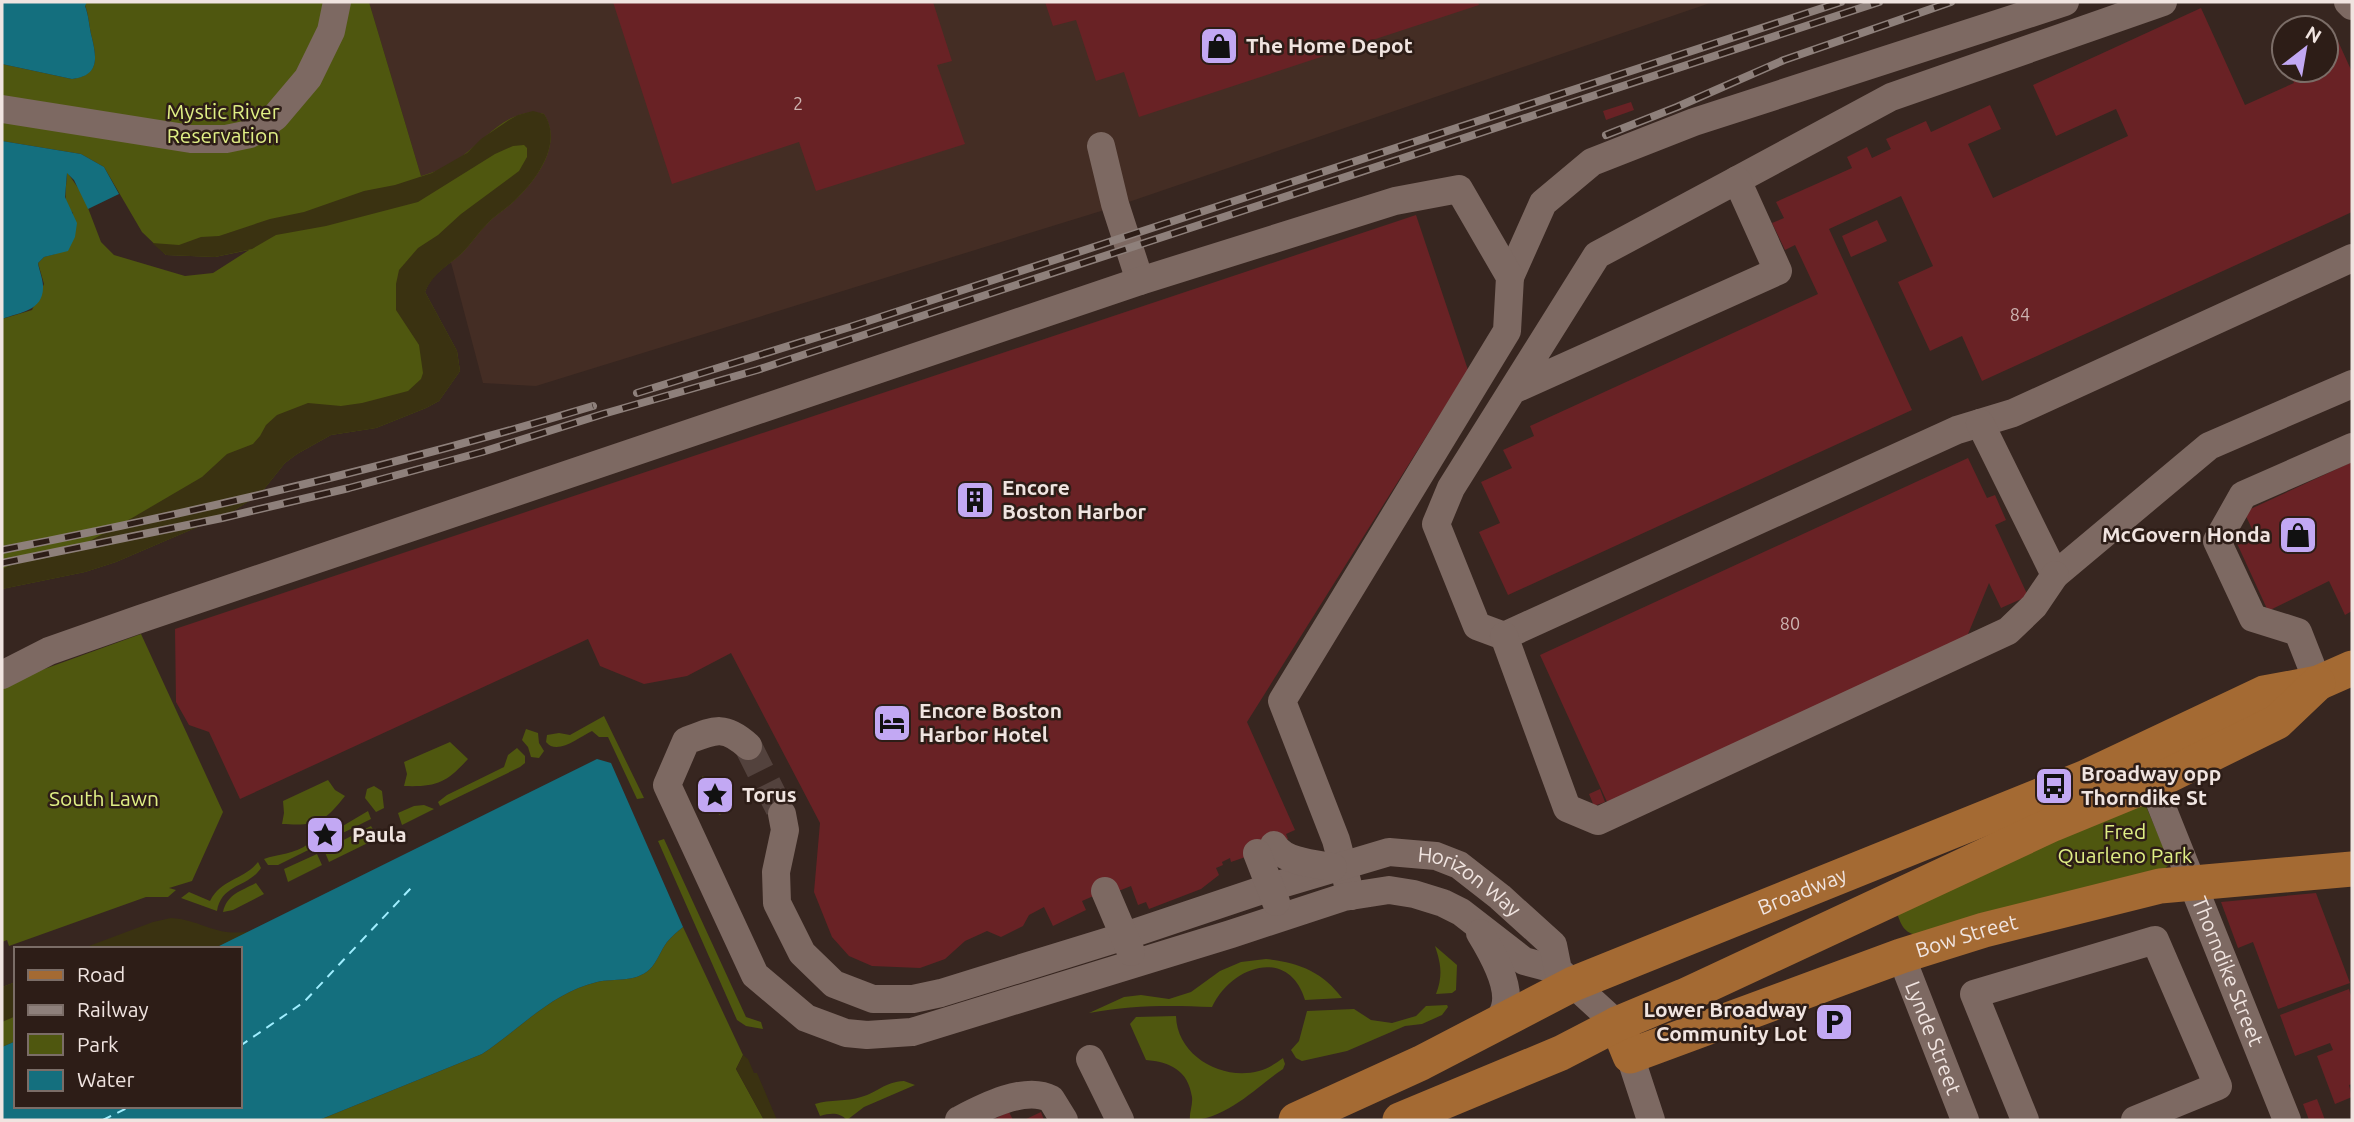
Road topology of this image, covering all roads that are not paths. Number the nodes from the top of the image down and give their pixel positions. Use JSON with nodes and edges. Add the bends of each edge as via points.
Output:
{"nodes":[{"id":1,"x":337,"y":2,"type":"edge"},
{"id":2,"x":2065,"y":2,"type":"edge"},
{"id":3,"x":2164,"y":2,"type":"edge"},
{"id":4,"x":2348,"y":2,"type":"edge"},
{"id":5,"x":2352,"y":6,"type":"edge"},
{"id":6,"x":2,"y":109,"type":"edge"},
{"id":7,"x":1101,"y":146,"type":"dead end"},
{"id":8,"x":1737,"y":180,"type":"junction"},
{"id":9,"x":2352,"y":258,"type":"edge"},
{"id":10,"x":1510,"y":277,"type":"junction"},
{"id":11,"x":1140,"y":281,"type":"junction"},
{"id":12,"x":2352,"y":384,"type":"edge"},
{"id":13,"x":1513,"y":390,"type":"junction"},
{"id":14,"x":1980,"y":423,"type":"junction"},
{"id":15,"x":2352,"y":447,"type":"edge"},
{"id":16,"x":2055,"y":575,"type":"junction"},
{"id":17,"x":1504,"y":636,"type":"junction"},
{"id":18,"x":2352,"y":668,"type":"edge"},
{"id":19,"x":2,"y":675,"type":"edge"},
{"id":20,"x":2318,"y":684,"type":"junction"},
{"id":21,"x":748,"y":746,"type":"tunnel mouth"},
{"id":22,"x":2155,"y":782,"type":"junction"},
{"id":23,"x":782,"y":814,"type":"tunnel mouth"},
{"id":24,"x":1340,"y":867,"type":"junction"},
{"id":25,"x":2352,"y":869,"type":"edge"},
{"id":26,"x":2193,"y":882,"type":"junction"},
{"id":27,"x":1271,"y":887,"type":"junction"},
{"id":28,"x":1105,"y":891,"type":"dead end"},
{"id":29,"x":1352,"y":896,"type":"junction"},
{"id":30,"x":1280,"y":918,"type":"junction"},
{"id":31,"x":1475,"y":925,"type":"junction"},
{"id":32,"x":1125,"y":936,"type":"junction"},
{"id":33,"x":1901,"y":956,"type":"junction"},
{"id":34,"x":1135,"y":964,"type":"junction"},
{"id":35,"x":1566,"y":977,"type":"junction"},
{"id":36,"x":1498,"y":1023,"type":"junction"},
{"id":37,"x":1617,"y":1024,"type":"junction"},
{"id":38,"x":1630,"y":1056,"type":"junction"},
{"id":39,"x":1090,"y":1059,"type":"dead end"},
{"id":40,"x":959,"y":1120,"type":"edge"},
{"id":41,"x":1064,"y":1120,"type":"edge"},
{"id":42,"x":1120,"y":1120,"type":"edge"},
{"id":43,"x":1296,"y":1120,"type":"edge"},
{"id":44,"x":1399,"y":1120,"type":"edge"},
{"id":45,"x":1651,"y":1120,"type":"edge"},
{"id":46,"x":1965,"y":1120,"type":"edge"},
{"id":47,"x":2025,"y":1120,"type":"edge"},
{"id":48,"x":2135,"y":1120,"type":"edge"},
{"id":49,"x":2287,"y":1120,"type":"edge"}],
"edges":[{"from":1,"to":6,"type":"street","via":[[331,32],[313,69],[275,117],[250,134],[191,139]]},
{"from":2,"to":10,"type":"street","via":[[1694,122],[1592,162],[1543,203]]},
{"from":3,"to":8,"type":"street","via":[[1891,97]]},
{"from":4,"to":5,"type":"street"},
{"from":7,"to":11,"type":"street"},
{"from":8,"to":13,"type":"street","via":[[1598,255]]},
{"from":8,"to":13,"type":"street","via":[[1777,271]]},
{"from":9,"to":14,"type":"street","via":[[2013,413]]},
{"from":10,"to":11,"type":"street","via":[[1459,189],[1395,201]]},
{"from":10,"to":24,"type":"street","via":[[1507,331],[1282,701]]},
{"from":11,"to":19,"type":"street","via":[[140,619],[49,651]]},
{"from":12,"to":16,"type":"street","via":[[2209,446]]},
{"from":13,"to":17,"type":"street","via":[[1451,488],[1436,524],[1477,626]]},
{"from":14,"to":16,"type":"street"},
{"from":14,"to":17,"type":"street"},
{"from":15,"to":20,"type":"street","via":[[2244,495],[2217,541],[2253,618],[2298,632]]},
{"from":16,"to":17,"type":"street","via":[[2034,606],[2008,631],[1598,821],[1567,808]]},
{"from":18,"to":20,"type":"main road","name":"Broadway"},
{"from":20,"to":22,"type":"main road","name":"Broadway","via":[[2277,722]]},
{"from":20,"to":35,"type":"main road","name":"Broadway","via":[[2264,693],[2084,778]]},
{"from":21,"to":34,"type":"street","via":[[734,733],[715,730],[686,741],[667,785],[755,975],[806,1018],[846,1033],[912,1032]]},
{"from":22,"to":26,"type":"street","name":"Thorndike Street"},
{"from":22,"to":37,"type":"main road","name":"Broadway","via":[[2053,824]]},
{"from":23,"to":32,"type":"street","name":"Horizon Way","via":[[785,830],[776,872],[778,903],[802,953],[834,984],[873,999],[914,999],[942,993]]},
{"from":24,"to":27,"type":"street","name":"Horizon Way"},
{"from":24,"to":27,"type":"street","via":[[1266,849]]},
{"from":24,"to":29,"type":"street"},
{"from":24,"to":35,"type":"street","name":"Horizon Way","via":[[1389,852],[1436,856],[1459,865],[1553,945]]},
{"from":25,"to":26,"type":"main road","name":"Bow Street"},
{"from":26,"to":33,"type":"main road","name":"Bow Street","via":[[1984,930]]},
{"from":26,"to":49,"type":"street","name":"Thorndike Street"},
{"from":27,"to":30,"type":"street"},
{"from":27,"to":32,"type":"street","name":"Horizon Way"},
{"from":28,"to":32,"type":"street"},
{"from":29,"to":30,"type":"street"},
{"from":29,"to":31,"type":"street","via":[[1389,890],[1414,894],[1443,902]]},
{"from":30,"to":34,"type":"street"},
{"from":31,"to":35,"type":"street","via":[[1524,961]]},
{"from":31,"to":36,"type":"street","via":[[1500,970],[1506,1005]]},
{"from":32,"to":34,"type":"street"},
{"from":33,"to":38,"type":"main road","name":"Bow Street"},
{"from":33,"to":46,"type":"street","name":"Lynde Street"},
{"from":35,"to":36,"type":"main road","name":"Broadway"},
{"from":35,"to":37,"type":"street","name":"Horizon Way"},
{"from":36,"to":43,"type":"main road","name":"Broadway"},
{"from":37,"to":38,"type":"main road"},
{"from":37,"to":44,"type":"main road","name":"Broadway","via":[[1555,1056]]},
{"from":38,"to":45,"type":"street"},
{"from":39,"to":42,"type":"street"},
{"from":40,"to":41,"type":"street","via":[[996,1101],[1038,1096],[1051,1099]]},
{"from":47,"to":48,"type":"street","via":[[1974,994],[2155,940],[2218,1086]]}]}
